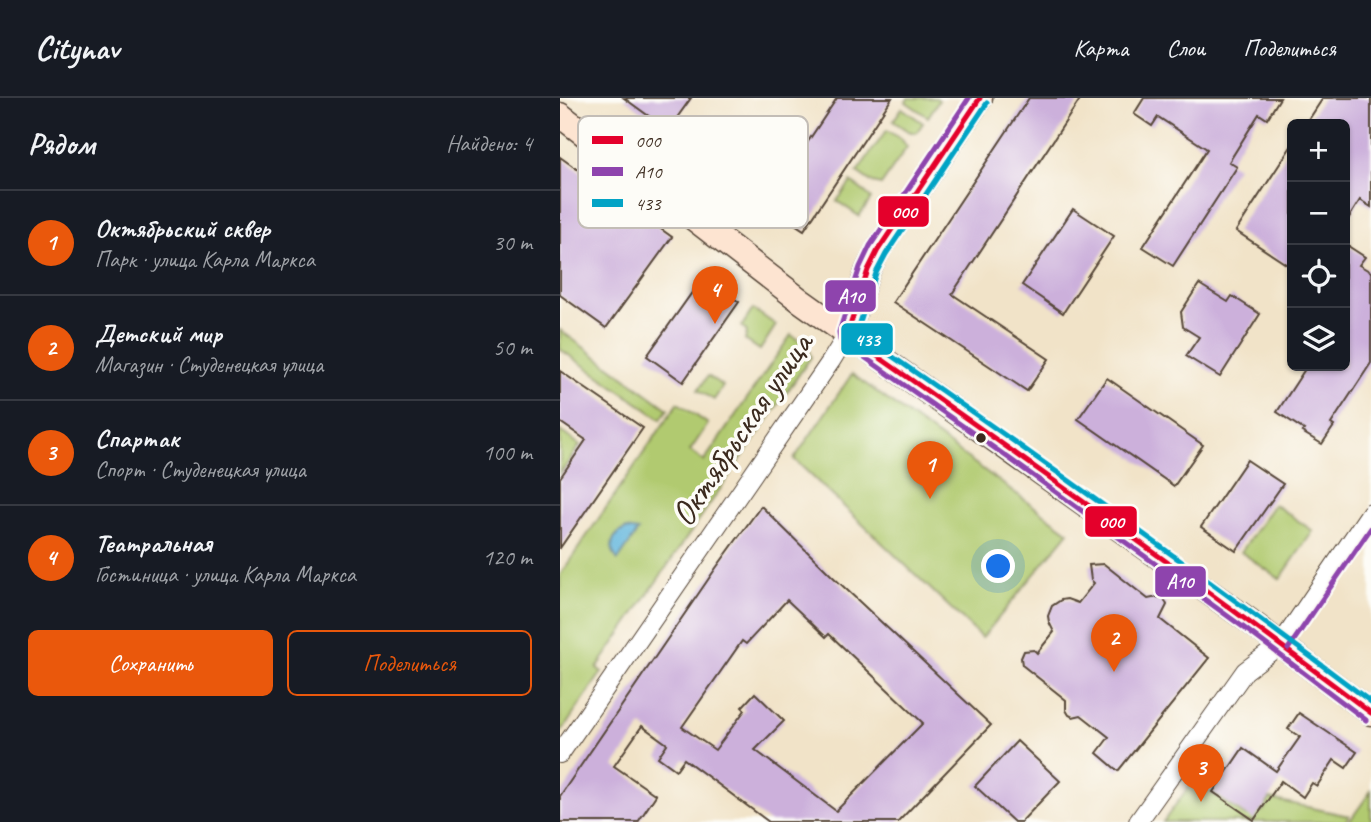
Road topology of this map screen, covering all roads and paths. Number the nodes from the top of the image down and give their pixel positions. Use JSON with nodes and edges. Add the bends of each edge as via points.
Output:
{"nodes":[{"id":1,"x":981,"y":98,"type":"edge"},
{"id":2,"x":560,"y":115,"type":"edge"},
{"id":3,"x":578,"y":129,"type":"edge"},
{"id":4,"x":706,"y":228,"type":"edge"},
{"id":5,"x":847,"y":335,"type":"junction"},
{"id":6,"x":1371,"y":512,"type":"edge"},
{"id":7,"x":1281,"y":644,"type":"junction"},
{"id":8,"x":1371,"y":713,"type":"edge"},
{"id":9,"x":560,"y":754,"type":"edge"},
{"id":10,"x":1138,"y":822,"type":"edge"}],
"edges":[{"from":1,"to":5,"type":"main road","name":"Октябрьская улица","via":[[878,250]]},
{"from":2,"to":3,"type":"main road"},
{"from":4,"to":5,"type":"main road"},
{"from":5,"to":7,"type":"main road"},
{"from":5,"to":9,"type":"street","name":"Октябрьская улица"},
{"from":6,"to":7,"type":"street"},
{"from":7,"to":8,"type":"main road"},
{"from":7,"to":10,"type":"street","via":[[1245,671]]}]}
